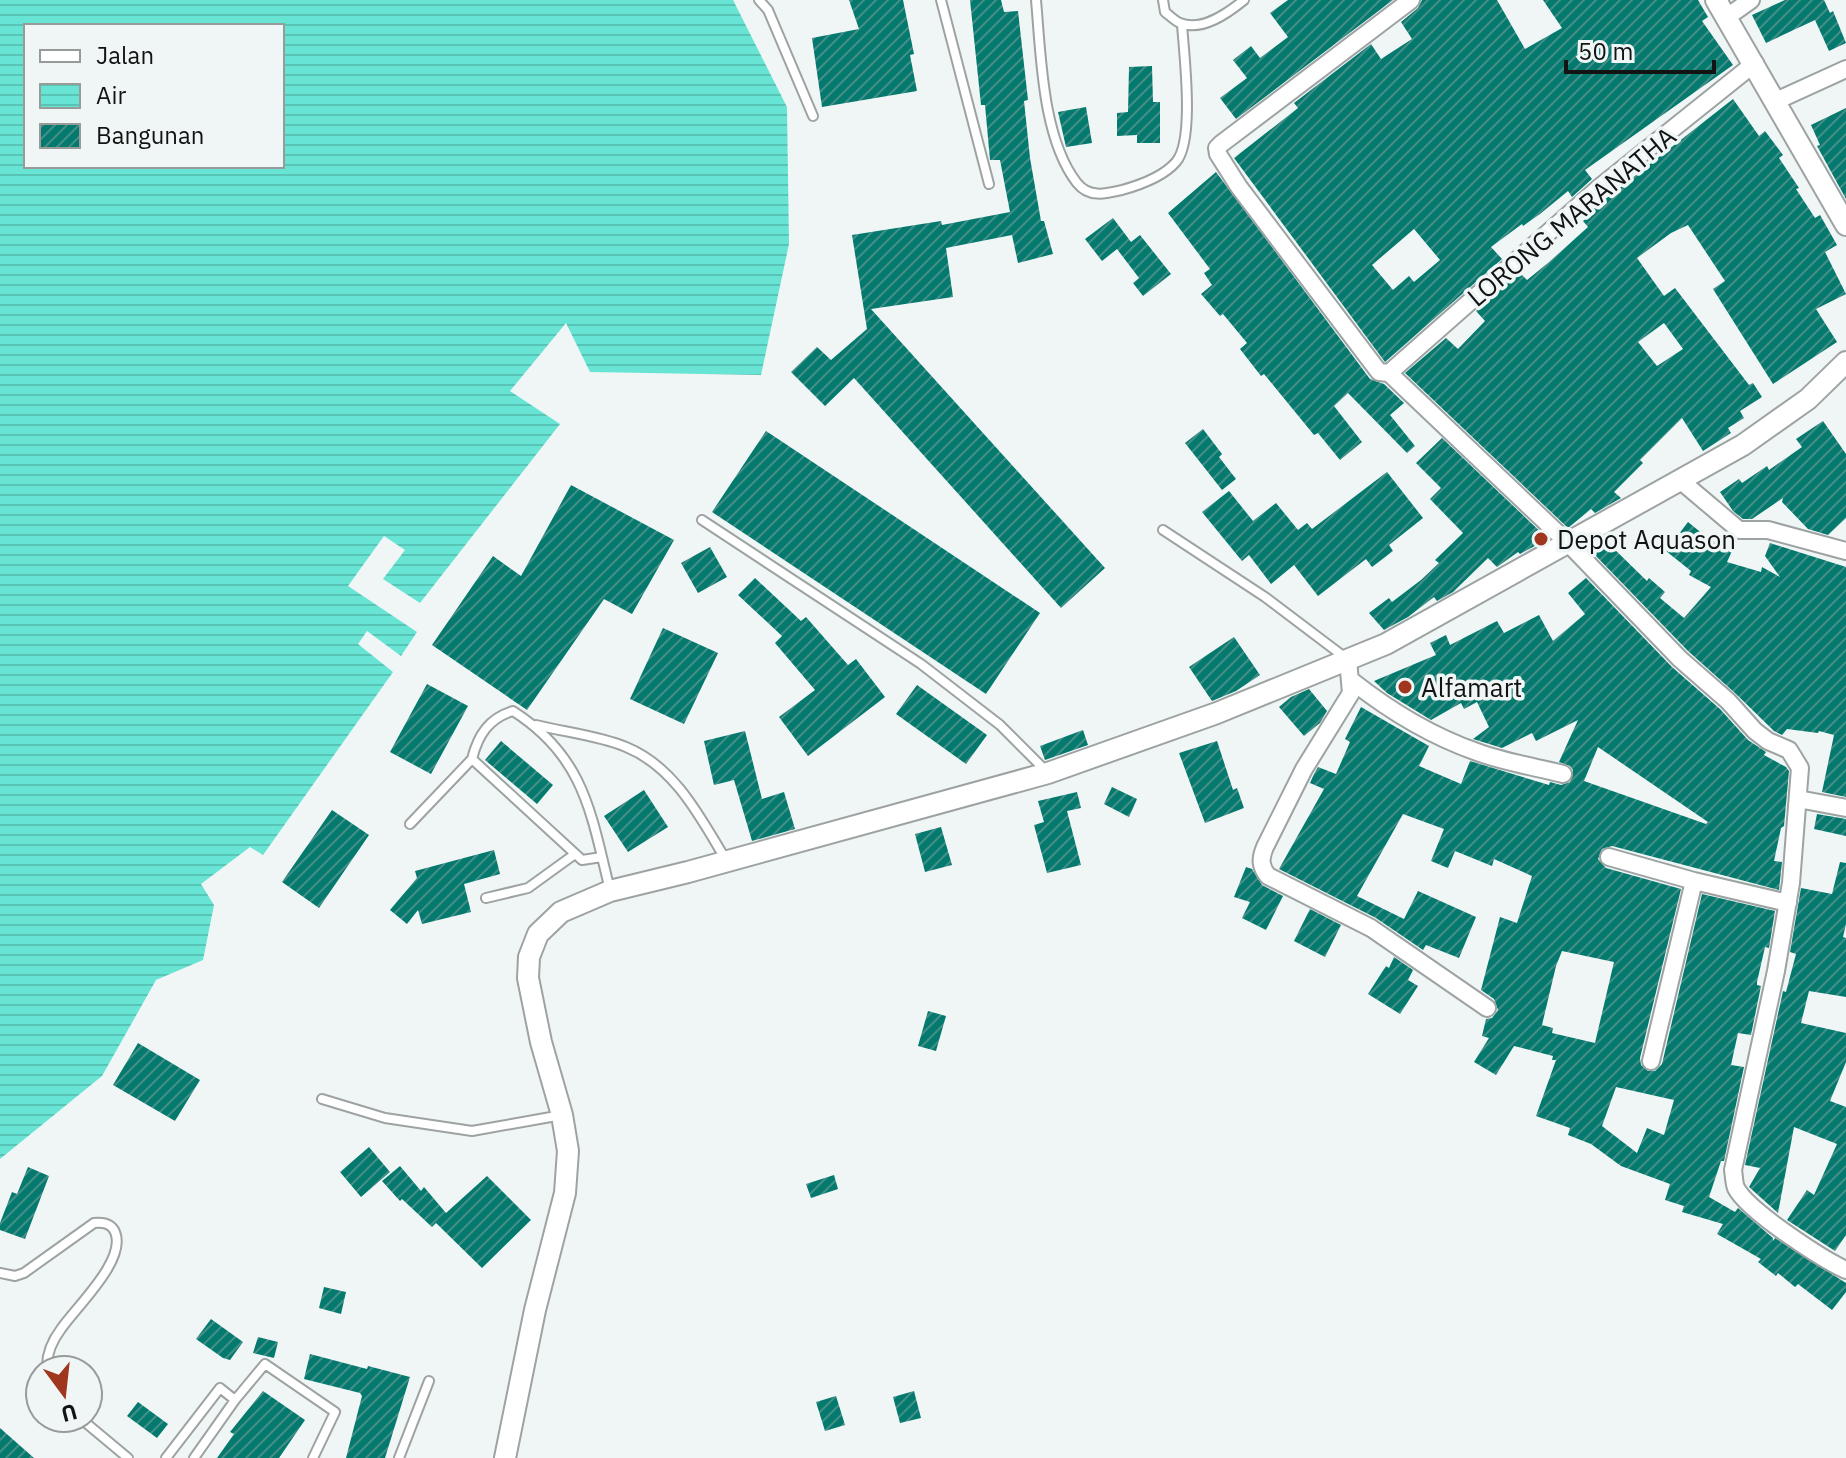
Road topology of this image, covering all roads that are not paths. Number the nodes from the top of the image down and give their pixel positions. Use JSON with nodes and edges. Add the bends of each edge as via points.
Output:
{"nodes":[{"id":1,"x":759,"y":0,"type":"edge"},
{"id":2,"x":941,"y":0,"type":"edge"},
{"id":3,"x":1036,"y":0,"type":"edge"},
{"id":4,"x":1163,"y":0,"type":"edge"},
{"id":5,"x":1244,"y":0,"type":"edge"},
{"id":6,"x":1411,"y":0,"type":"edge"},
{"id":7,"x":1751,"y":0,"type":"edge"},
{"id":8,"x":1721,"y":9,"type":"edge"},
{"id":9,"x":1182,"y":24,"type":"junction"},
{"id":10,"x":1755,"y":63,"type":"junction"},
{"id":11,"x":1846,"y":69,"type":"edge"},
{"id":12,"x":1776,"y":101,"type":"junction"},
{"id":13,"x":813,"y":116,"type":"dead end"},
{"id":14,"x":989,"y":184,"type":"dead end"},
{"id":15,"x":1846,"y":225,"type":"edge"},
{"id":16,"x":1846,"y":362,"type":"edge"},
{"id":17,"x":1389,"y":373,"type":"junction"},
{"id":18,"x":1681,"y":481,"type":"junction"},
{"id":19,"x":702,"y":520,"type":"dead end"},
{"id":20,"x":1163,"y":530,"type":"dead end"},
{"id":21,"x":1569,"y":544,"type":"junction"},
{"id":22,"x":1846,"y":551,"type":"edge"},
{"id":23,"x":1348,"y":660,"type":"junction"},
{"id":24,"x":1352,"y":681,"type":"junction"},
{"id":25,"x":535,"y":725,"type":"junction"},
{"id":26,"x":472,"y":759,"type":"junction"},
{"id":27,"x":1048,"y":773,"type":"junction"},
{"id":28,"x":1563,"y":774,"type":"dead end"},
{"id":29,"x":1798,"y":799,"type":"junction"},
{"id":30,"x":1846,"y":808,"type":"edge"},
{"id":31,"x":410,"y":824,"type":"dead end"},
{"id":32,"x":575,"y":854,"type":"junction"},
{"id":33,"x":602,"y":857,"type":"junction"},
{"id":34,"x":1609,"y":857,"type":"dead end"},
{"id":35,"x":727,"y":861,"type":"junction"},
{"id":36,"x":1694,"y":881,"type":"junction"},
{"id":37,"x":610,"y":891,"type":"junction"},
{"id":38,"x":486,"y":898,"type":"dead end"},
{"id":39,"x":1788,"y":903,"type":"junction"},
{"id":40,"x":1487,"y":1008,"type":"dead end"},
{"id":41,"x":1651,"y":1061,"type":"dead end"},
{"id":42,"x":322,"y":1099,"type":"dead end"},
{"id":43,"x":562,"y":1115,"type":"junction"},
{"id":44,"x":1846,"y":1270,"type":"edge"},
{"id":45,"x":0,"y":1273,"type":"edge"},
{"id":46,"x":48,"y":1354,"type":"edge"},
{"id":47,"x":429,"y":1381,"type":"dead end"},
{"id":48,"x":235,"y":1400,"type":"junction"},
{"id":49,"x":99,"y":1434,"type":"edge"},
{"id":50,"x":128,"y":1458,"type":"edge"},
{"id":51,"x":166,"y":1458,"type":"edge"},
{"id":52,"x":194,"y":1458,"type":"edge"},
{"id":53,"x":313,"y":1458,"type":"edge"},
{"id":54,"x":399,"y":1458,"type":"edge"},
{"id":55,"x":505,"y":1458,"type":"edge"}],
"edges":[{"from":1,"to":13,"type":"lane"},
{"from":2,"to":14,"type":"lane"},
{"from":3,"to":9,"type":"lane","via":[[1055,139],[1078,184],[1096,194],[1153,178],[1183,151],[1187,107]]},
{"from":4,"to":9,"type":"lane","via":[[1165,12]]},
{"from":5,"to":9,"type":"lane","via":[[1227,15]]},
{"from":6,"to":17,"type":"street","via":[[1217,148],[1224,166],[1369,361],[1379,372]]},
{"from":7,"to":8,"type":"street"},
{"from":8,"to":10,"type":"street"},
{"from":10,"to":12,"type":"street"},
{"from":10,"to":17,"type":"street","name":"LORONG MARANATHA","via":[[1600,187]]},
{"from":11,"to":12,"type":"street"},
{"from":12,"to":15,"type":"street"},
{"from":16,"to":18,"type":"street","via":[[1808,399]]},
{"from":17,"to":21,"type":"street"},
{"from":18,"to":21,"type":"street"},
{"from":18,"to":22,"type":"street","via":[[1739,530],[1768,530]]},
{"from":19,"to":27,"type":"lane","via":[[921,664],[1000,725]]},
{"from":20,"to":23,"type":"lane"},
{"from":21,"to":23,"type":"street"},
{"from":21,"to":29,"type":"street","via":[[1755,731],[1789,750],[1800,768]]},
{"from":23,"to":24,"type":"street"},
{"from":23,"to":27,"type":"street"},
{"from":24,"to":28,"type":"street","via":[[1429,732],[1480,753]]},
{"from":24,"to":40,"type":"street","via":[[1351,693],[1304,769],[1261,865],[1268,876],[1371,928]]},
{"from":25,"to":26,"type":"lane","via":[[513,711],[497,716],[476,743]]},
{"from":25,"to":33,"type":"lane","via":[[583,787]]},
{"from":25,"to":35,"type":"lane","via":[[625,747],[650,761],[681,788]]},
{"from":26,"to":31,"type":"lane"},
{"from":26,"to":32,"type":"lane"},
{"from":27,"to":35,"type":"street"},
{"from":29,"to":30,"type":"street"},
{"from":29,"to":39,"type":"street"},
{"from":32,"to":33,"type":"lane","via":[[582,860]]},
{"from":32,"to":38,"type":"lane","via":[[528,888]]},
{"from":33,"to":37,"type":"lane"},
{"from":34,"to":36,"type":"street"},
{"from":35,"to":37,"type":"street"},
{"from":36,"to":39,"type":"street"},
{"from":36,"to":41,"type":"street"},
{"from":37,"to":43,"type":"street","via":[[561,912],[538,934],[529,957],[541,1042]]},
{"from":39,"to":44,"type":"street","via":[[1733,1170],[1735,1187],[1755,1208]]},
{"from":42,"to":43,"type":"lane","via":[[385,1118],[472,1131]]},
{"from":43,"to":55,"type":"street","via":[[568,1151],[565,1193]]},
{"from":45,"to":46,"type":"lane","via":[[24,1273],[94,1223],[107,1223],[115,1234],[117,1247],[110,1265],[59,1330]]},
{"from":47,"to":54,"type":"lane"},
{"from":48,"to":51,"type":"lane","via":[[220,1388]]},
{"from":48,"to":52,"type":"lane"},
{"from":48,"to":53,"type":"lane","via":[[265,1364],[335,1412]]},
{"from":49,"to":50,"type":"lane"}]}
